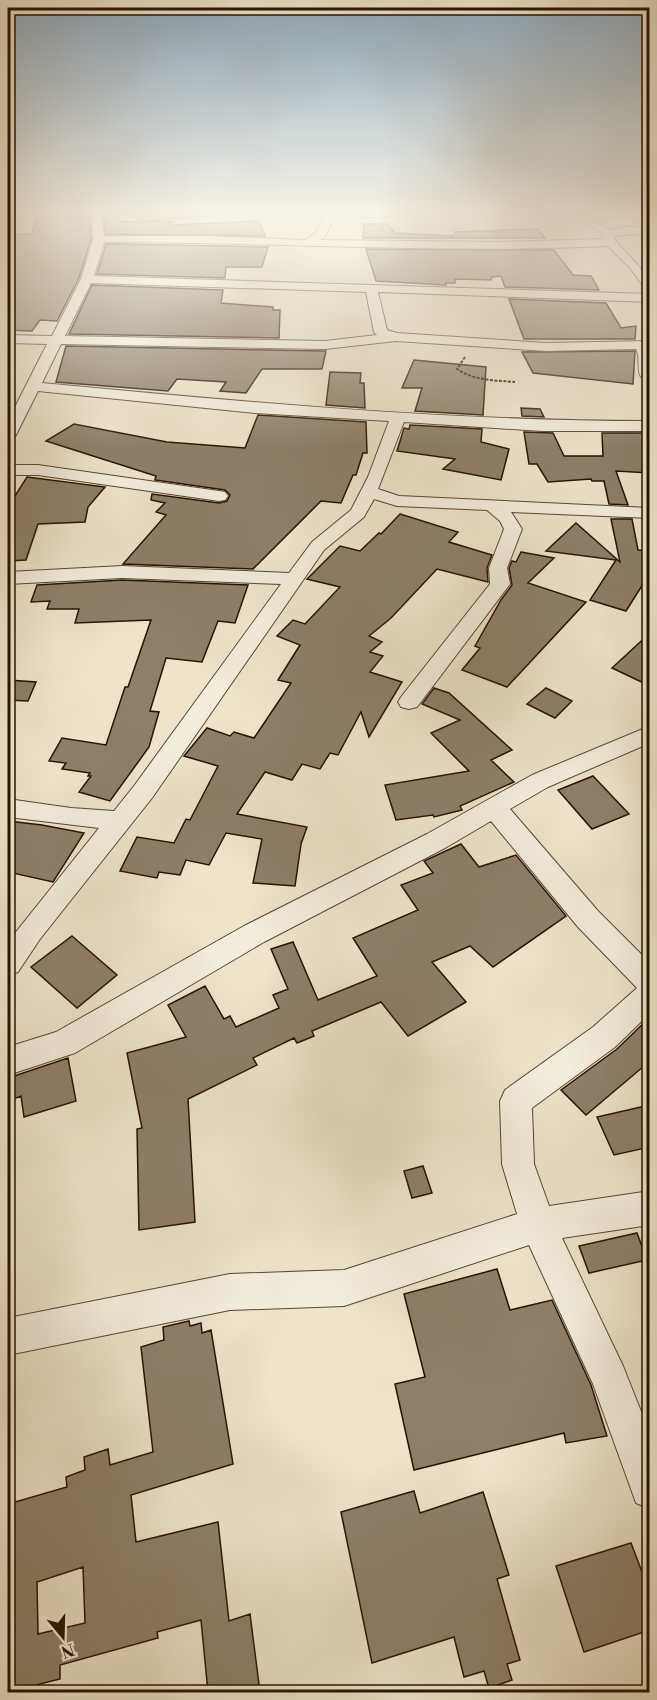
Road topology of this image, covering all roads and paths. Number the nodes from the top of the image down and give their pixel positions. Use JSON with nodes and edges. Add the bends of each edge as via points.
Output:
{"nodes":[{"id":1,"x":81,"y":290,"type":"edge"},
{"id":2,"x":372,"y":290,"type":"edge"},
{"id":3,"x":436,"y":290,"type":"edge"},
{"id":4,"x":650,"y":298,"type":"edge"},
{"id":5,"x":396,"y":337,"type":"junction"},
{"id":6,"x":8,"y":339,"type":"edge"},
{"id":7,"x":55,"y":340,"type":"junction"},
{"id":8,"x":470,"y":343,"type":"junction"},
{"id":9,"x":645,"y":345,"type":"edge"},
{"id":10,"x":646,"y":374,"type":"dead end"},
{"id":11,"x":514,"y":382,"type":"dead end"},
{"id":12,"x":32,"y":386,"type":"junction"},
{"id":13,"x":398,"y":417,"type":"junction"},
{"id":14,"x":650,"y":426,"type":"edge"},
{"id":15,"x":8,"y":435,"type":"edge"},
{"id":16,"x":8,"y":470,"type":"edge"},
{"id":17,"x":370,"y":492,"type":"junction"},
{"id":18,"x":219,"y":496,"type":"dead end"},
{"id":19,"x":494,"y":507,"type":"junction"},
{"id":20,"x":650,"y":513,"type":"edge"},
{"id":21,"x":8,"y":578,"type":"edge"},
{"id":22,"x":294,"y":579,"type":"junction"},
{"id":23,"x":409,"y":702,"type":"dead end"},
{"id":24,"x":650,"y":734,"type":"edge"},
{"id":25,"x":494,"y":807,"type":"junction"},
{"id":26,"x":8,"y":808,"type":"edge"},
{"id":27,"x":118,"y":820,"type":"junction"},
{"id":28,"x":8,"y":964,"type":"edge"},
{"id":29,"x":650,"y":982,"type":"edge"},
{"id":30,"x":650,"y":994,"type":"edge"},
{"id":31,"x":8,"y":1061,"type":"edge"},
{"id":32,"x":650,"y":1208,"type":"edge"},
{"id":33,"x":538,"y":1225,"type":"junction"},
{"id":34,"x":8,"y":1337,"type":"edge"},
{"id":35,"x":650,"y":1489,"type":"edge"}],
"edges":[{"from":1,"to":7,"type":"street"},
{"from":2,"to":5,"type":"street","via":[[381,332]]},
{"from":3,"to":4,"type":"street"},
{"from":5,"to":7,"type":"street","via":[[325,345]]},
{"from":5,"to":8,"type":"street"},
{"from":6,"to":7,"type":"street"},
{"from":7,"to":12,"type":"street"},
{"from":8,"to":9,"type":"street"},
{"from":8,"to":11,"type":"path","via":[[458,369],[479,380]]},
{"from":9,"to":10,"type":"street"},
{"from":12,"to":13,"type":"street","via":[[255,408]]},
{"from":12,"to":15,"type":"street"},
{"from":13,"to":14,"type":"street","via":[[542,426]]},
{"from":13,"to":17,"type":"street"},
{"from":16,"to":18,"type":"street","via":[[58,473]]},
{"from":17,"to":19,"type":"street","via":[[397,501]]},
{"from":17,"to":22,"type":"street","via":[[358,513],[318,546]]},
{"from":19,"to":20,"type":"street"},
{"from":19,"to":23,"type":"street","via":[[508,518],[513,529],[498,568],[500,584]]},
{"from":21,"to":22,"type":"street","via":[[122,572]]},
{"from":22,"to":27,"type":"street","via":[[150,782]]},
{"from":24,"to":25,"type":"street","via":[[550,777]]},
{"from":25,"to":29,"type":"street","via":[[588,919]]},
{"from":25,"to":31,"type":"street","via":[[254,934],[64,1043]]},
{"from":26,"to":27,"type":"street"},
{"from":27,"to":28,"type":"street"},
{"from":30,"to":33,"type":"street","via":[[604,1037],[516,1101],[518,1164]]},
{"from":32,"to":33,"type":"street"},
{"from":33,"to":34,"type":"street","via":[[344,1288],[230,1292]]},
{"from":33,"to":35,"type":"street","via":[[610,1379]]}]}
